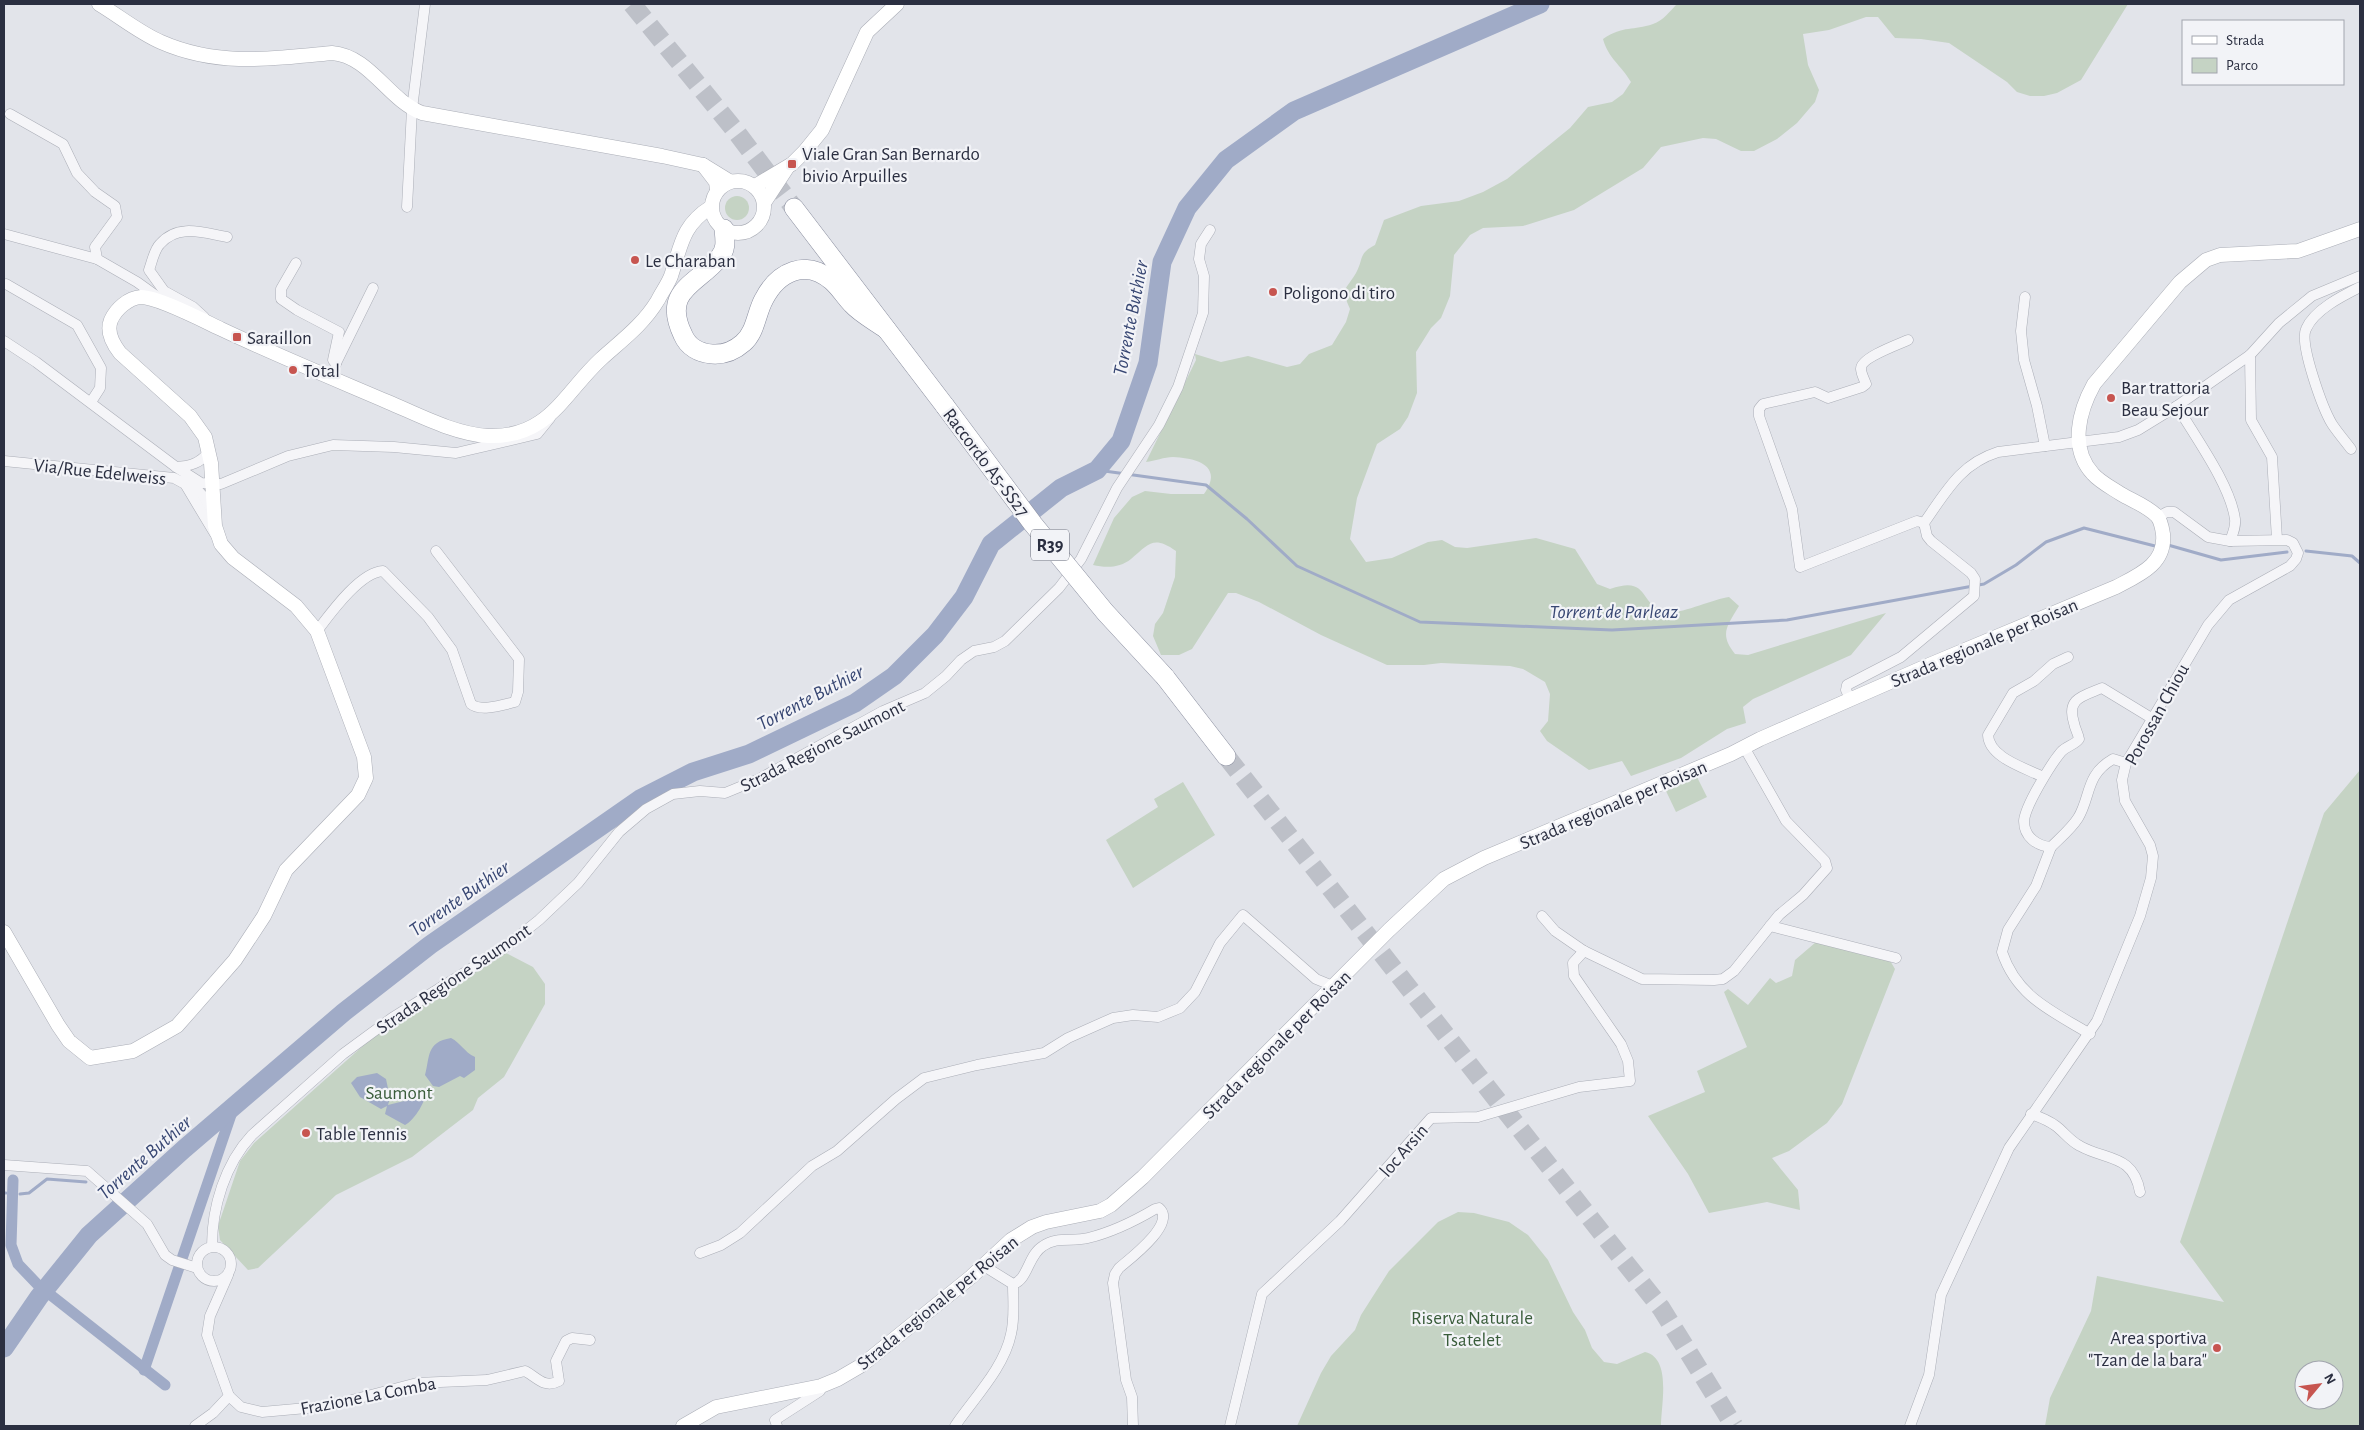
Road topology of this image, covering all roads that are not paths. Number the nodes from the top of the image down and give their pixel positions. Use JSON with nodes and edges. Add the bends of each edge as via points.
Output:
{"nodes":[{"id":1,"x":99,"y":4,"type":"edge"},
{"id":2,"x":425,"y":4,"type":"edge"},
{"id":3,"x":897,"y":4,"type":"edge"},
{"id":4,"x":412,"y":109,"type":"junction"},
{"id":5,"x":10,"y":114,"type":"dead end"},
{"id":6,"x":703,"y":165,"type":"junction"},
{"id":7,"x":789,"y":166,"type":"junction"},
{"id":8,"x":729,"y":182,"type":"junction"},
{"id":9,"x":755,"y":186,"type":"junction"},
{"id":10,"x":717,"y":190,"type":"junction"},
{"id":11,"x":764,"y":203,"type":"junction"},
{"id":12,"x":407,"y":207,"type":"dead end"},
{"id":13,"x":711,"y":207,"type":"junction"},
{"id":14,"x":794,"y":208,"type":"tunnel mouth"},
{"id":15,"x":720,"y":226,"type":"junction"},
{"id":16,"x":2360,"y":229,"type":"edge"},
{"id":17,"x":1210,"y":230,"type":"dead end"},
{"id":18,"x":4,"y":234,"type":"edge"},
{"id":19,"x":228,"y":237,"type":"dead end"},
{"id":20,"x":683,"y":237,"type":"junction"},
{"id":21,"x":97,"y":259,"type":"junction"},
{"id":22,"x":296,"y":263,"type":"dead end"},
{"id":23,"x":2360,"y":276,"type":"edge"},
{"id":24,"x":6,"y":284,"type":"dead end"},
{"id":25,"x":2360,"y":287,"type":"edge"},
{"id":26,"x":373,"y":288,"type":"dead end"},
{"id":27,"x":2025,"y":297,"type":"dead end"},
{"id":28,"x":171,"y":306,"type":"junction"},
{"id":29,"x":214,"y":326,"type":"junction"},
{"id":30,"x":886,"y":329,"type":"junction"},
{"id":31,"x":4,"y":340,"type":"edge"},
{"id":32,"x":1908,"y":340,"type":"dead end"},
{"id":33,"x":2250,"y":355,"type":"junction"},
{"id":34,"x":336,"y":364,"type":"junction"},
{"id":35,"x":330,"y":378,"type":"junction"},
{"id":36,"x":91,"y":402,"type":"junction"},
{"id":37,"x":2177,"y":406,"type":"junction"},
{"id":38,"x":552,"y":413,"type":"junction"},
{"id":39,"x":2078,"y":441,"type":"junction"},
{"id":40,"x":2045,"y":446,"type":"junction"},
{"id":41,"x":2351,"y":449,"type":"dead end"},
{"id":42,"x":209,"y":452,"type":"junction"},
{"id":43,"x":4,"y":461,"type":"edge"},
{"id":44,"x":176,"y":467,"type":"junction"},
{"id":45,"x":211,"y":484,"type":"junction"},
{"id":46,"x":213,"y":513,"type":"junction"},
{"id":47,"x":2158,"y":517,"type":"junction"},
{"id":48,"x":1924,"y":523,"type":"junction"},
{"id":49,"x":2277,"y":539,"type":"junction"},
{"id":50,"x":2230,"y":541,"type":"junction"},
{"id":51,"x":221,"y":544,"type":"junction"},
{"id":52,"x":436,"y":551,"type":"dead end"},
{"id":53,"x":317,"y":631,"type":"junction"},
{"id":54,"x":2068,"y":657,"type":"dead end"},
{"id":55,"x":1850,"y":699,"type":"junction"},
{"id":56,"x":2153,"y":719,"type":"junction"},
{"id":57,"x":1744,"y":747,"type":"junction"},
{"id":58,"x":1226,"y":756,"type":"tunnel mouth"},
{"id":59,"x":2126,"y":763,"type":"junction"},
{"id":60,"x":2043,"y":777,"type":"junction"},
{"id":61,"x":2051,"y":847,"type":"junction"},
{"id":62,"x":1542,"y":916,"type":"dead end"},
{"id":63,"x":1770,"y":926,"type":"junction"},
{"id":64,"x":4,"y":932,"type":"edge"},
{"id":65,"x":1584,"y":951,"type":"junction"},
{"id":66,"x":1896,"y":958,"type":"dead end"},
{"id":67,"x":1333,"y":986,"type":"junction"},
{"id":68,"x":2087,"y":1038,"type":"junction"},
{"id":69,"x":2031,"y":1114,"type":"junction"},
{"id":70,"x":4,"y":1165,"type":"edge"},
{"id":71,"x":2140,"y":1192,"type":"dead end"},
{"id":72,"x":212,"y":1246,"type":"junction"},
{"id":73,"x":700,"y":1253,"type":"dead end"},
{"id":74,"x":984,"y":1266,"type":"junction"},
{"id":75,"x":192,"y":1267,"type":"junction"},
{"id":76,"x":228,"y":1275,"type":"junction"},
{"id":77,"x":1013,"y":1284,"type":"junction"},
{"id":78,"x":590,"y":1340,"type":"dead end"},
{"id":79,"x":821,"y":1386,"type":"junction"},
{"id":80,"x":229,"y":1396,"type":"junction"},
{"id":81,"x":195,"y":1426,"type":"edge"},
{"id":82,"x":683,"y":1426,"type":"edge"},
{"id":83,"x":778,"y":1426,"type":"edge"},
{"id":84,"x":955,"y":1426,"type":"edge"},
{"id":85,"x":1133,"y":1426,"type":"edge"},
{"id":86,"x":1230,"y":1426,"type":"edge"},
{"id":87,"x":1910,"y":1426,"type":"edge"}],
"edges":[{"from":1,"to":4,"type":"main road","via":[[160,42],[209,56],[256,61],[332,53],[346,55],[359,62]]},
{"from":2,"to":4,"type":"street"},
{"from":3,"to":7,"type":"main road","via":[[867,32],[822,130]]},
{"from":4,"to":6,"type":"main road"},
{"from":4,"to":12,"type":"street"},
{"from":5,"to":21,"type":"street","via":[[63,144],[77,174],[115,206],[117,217],[95,247]]},
{"from":6,"to":8,"type":"main road"},
{"from":6,"to":10,"type":"main road","via":[[716,182]]},
{"from":7,"to":9,"type":"main road"},
{"from":7,"to":11,"type":"main road"},
{"from":8,"to":9,"type":"main road","via":[[743,181]]},
{"from":8,"to":10,"type":"main road"},
{"from":9,"to":11,"type":"main road"},
{"from":10,"to":13,"type":"main road"},
{"from":11,"to":15,"type":"main road","via":[[760,222],[749,231],[736,233]]},
{"from":13,"to":15,"type":"main road"},
{"from":13,"to":20,"type":"main road","via":[[694,221]]},
{"from":14,"to":30,"type":"highway","name":"Raccordo A5-SS27","number":"R39"},
{"from":15,"to":20,"type":"main road","via":[[704,221]]},
{"from":15,"to":30,"type":"highway","via":[[726,246],[719,258],[685,288],[677,305],[677,321],[692,347],[706,354],[722,355],[736,350],[749,338],[771,286],[794,270],[808,270],[832,281],[853,306]]},
{"from":16,"to":39,"type":"main road","via":[[2298,252],[2220,254],[2194,269],[2094,384],[2083,408]]},
{"from":17,"to":72,"type":"street","name":"Strada Regione Saumont","via":[[1201,244],[1199,259],[1204,276],[1203,313],[1178,387],[1159,425],[1117,488],[1081,560],[1059,588],[1004,641],[994,647],[974,651],[925,693],[883,711],[725,793],[673,794],[646,808],[619,832],[578,883],[538,920],[504,948],[392,1018],[343,1054],[252,1135],[238,1150],[231,1164],[217,1205]]},
{"from":18,"to":21,"type":"street"},
{"from":19,"to":29,"type":"street","via":[[192,231],[176,232],[159,245],[149,270],[164,291],[193,307]]},
{"from":20,"to":38,"type":"main road","via":[[670,278],[645,320],[589,371]]},
{"from":21,"to":28,"type":"street"},
{"from":22,"to":34,"type":"street","via":[[281,289],[281,299],[339,332],[333,360]]},
{"from":23,"to":33,"type":"street","via":[[2312,296],[2279,323]]},
{"from":24,"to":36,"type":"street","via":[[77,325],[101,368],[100,388]]},
{"from":25,"to":41,"type":"street","via":[[2317,314],[2304,331],[2306,353],[2322,404]]},
{"from":26,"to":34,"type":"street"},
{"from":27,"to":40,"type":"street","via":[[2021,330],[2024,360]]},
{"from":28,"to":29,"type":"main road"},
{"from":28,"to":42,"type":"main road","via":[[141,297],[126,302],[114,314],[110,324],[112,342],[190,416],[205,437]]},
{"from":29,"to":35,"type":"main road"},
{"from":30,"to":58,"type":"highway","name":"Raccordo A5-SS27","number":"R39","bridge":true,"via":[[1044,537],[1105,612],[1165,677]]},
{"from":31,"to":36,"type":"street"},
{"from":32,"to":48,"type":"street","via":[[1868,358],[1862,364],[1860,369],[1866,384],[1862,387],[1828,398],[1815,392],[1763,404],[1759,416],[1792,509],[1800,567],[1917,521]]},
{"from":33,"to":37,"type":"street"},
{"from":33,"to":49,"type":"street","via":[[2251,420],[2272,457]]},
{"from":34,"to":35,"type":"street"},
{"from":35,"to":38,"type":"main road","via":[[440,424],[473,434],[489,436],[520,431]]},
{"from":36,"to":44,"type":"street"},
{"from":37,"to":39,"type":"street","via":[[2128,434]]},
{"from":37,"to":50,"type":"street","via":[[2229,498],[2235,520]]},
{"from":38,"to":45,"type":"street","via":[[537,434],[456,453],[333,445],[288,456],[221,484]]},
{"from":39,"to":40,"type":"street"},
{"from":39,"to":47,"type":"main road","via":[[2092,473]]},
{"from":40,"to":48,"type":"street","via":[[1998,452],[1969,465],[1958,475]]},
{"from":42,"to":44,"type":"street","via":[[203,460],[191,466]]},
{"from":42,"to":45,"type":"main road"},
{"from":43,"to":51,"type":"street","name":"Via/Rue Edelweiss","via":[[174,478],[185,484]]},
{"from":44,"to":45,"type":"street","via":[[201,483]]},
{"from":44,"to":46,"type":"street"},
{"from":45,"to":46,"type":"main road"},
{"from":46,"to":51,"type":"main road"},
{"from":47,"to":50,"type":"street","via":[[2174,512],[2208,538]]},
{"from":47,"to":55,"type":"main road","name":"Strada regionale per Roisan","via":[[2162,526],[2162,547],[2159,558],[2143,573]]},
{"from":48,"to":55,"type":"street","via":[[1926,536],[1976,579],[1975,592],[1970,601],[1901,657],[1847,685]]},
{"from":49,"to":50,"type":"street"},
{"from":49,"to":56,"type":"street","name":"Porossan Chiou","via":[[2293,543],[2298,553],[2296,559],[2290,566],[2230,600],[2216,614],[2186,658]]},
{"from":51,"to":53,"type":"main road","via":[[233,558],[296,606]]},
{"from":52,"to":53,"type":"street","via":[[519,659],[515,702],[498,706],[475,707],[471,704],[452,650],[428,617],[382,571],[375,572],[355,587]]},
{"from":53,"to":64,"type":"main road","via":[[364,758],[364,784],[354,800],[286,870],[264,916],[235,960],[177,1026],[133,1051],[90,1058],[69,1041],[58,1025]]},
{"from":54,"to":60,"type":"street","via":[[2013,693],[1988,735],[1990,745],[2004,758]]},
{"from":55,"to":57,"type":"main road","name":"Strada regionale per Roisan"},
{"from":56,"to":59,"type":"street","name":"Porossan Chiou"},
{"from":56,"to":60,"type":"street","via":[[2102,688],[2080,697],[2072,706],[2071,714],[2079,739],[2061,752]]},
{"from":57,"to":63,"type":"street","via":[[1786,821],[1825,861],[1826,868]]},
{"from":57,"to":67,"type":"main road","name":"Strada regionale per Roisan","via":[[1484,858],[1444,879]]},
{"from":59,"to":61,"type":"street","via":[[2113,759],[2100,769],[2088,787],[2078,818]]},
{"from":59,"to":68,"type":"street","name":"Porossan Chiou","via":[[2122,780],[2125,800],[2150,845],[2153,869],[2140,916]]},
{"from":60,"to":61,"type":"street","via":[[2024,820],[2026,833],[2037,844]]},
{"from":61,"to":68,"type":"street","via":[[2036,886],[2008,930],[2002,952],[2018,984],[2034,1001]]},
{"from":62,"to":65,"type":"street","via":[[1554,930]]},
{"from":63,"to":65,"type":"street","via":[[1734,971],[1722,979],[1642,978]]},
{"from":63,"to":66,"type":"street"},
{"from":65,"to":86,"type":"street","name":"loc Arsin","via":[[1573,963],[1574,976],[1621,1044],[1628,1061],[1630,1081],[1579,1087],[1478,1117],[1431,1118],[1340,1221],[1262,1294]]},
{"from":67,"to":73,"type":"street","via":[[1316,978],[1243,915],[1220,943],[1195,992],[1180,1008],[1158,1017],[1113,1018],[1068,1038],[1044,1053],[924,1078],[837,1151],[812,1166],[731,1240]]},
{"from":67,"to":74,"type":"main road","name":"Strada regionale per Roisan","via":[[1127,1193],[1100,1211],[1032,1227],[1011,1240]]},
{"from":68,"to":69,"type":"street","name":"Porossan Chiou"},
{"from":69,"to":71,"type":"street","via":[[2052,1123],[2081,1147],[2131,1169],[2138,1180]]},
{"from":69,"to":87,"type":"street","name":"Porossan Chiou","via":[[2009,1148],[1941,1295],[1929,1375]]},
{"from":70,"to":75,"type":"street","via":[[87,1170],[147,1224],[159,1247],[172,1260]]},
{"from":72,"to":75,"type":"street","via":[[201,1252]]},
{"from":72,"to":76,"type":"street","via":[[228,1253],[232,1264]]},
{"from":74,"to":77,"type":"street"},
{"from":74,"to":79,"type":"main road","name":"Strada regionale per Roisan","via":[[862,1365]]},
{"from":75,"to":76,"type":"street","via":[[208,1280],[218,1281]]},
{"from":76,"to":80,"type":"street","via":[[210,1316],[207,1336]]},
{"from":77,"to":84,"type":"street","via":[[1013,1321],[1007,1346],[997,1366]]},
{"from":77,"to":85,"type":"street","via":[[1023,1278],[1030,1258],[1044,1244],[1086,1239],[1124,1227],[1155,1209],[1163,1211],[1162,1227],[1114,1274]]},
{"from":78,"to":80,"type":"street","name":"Frazione La Comba","via":[[572,1338],[566,1341],[556,1361],[559,1382],[553,1384],[544,1384],[525,1371],[487,1380],[417,1383],[329,1406],[262,1412],[241,1407]]},
{"from":79,"to":82,"type":"main road","name":"Strada regionale per Roisan","via":[[716,1407]]},
{"from":79,"to":83,"type":"street","via":[[813,1396],[776,1420]]},
{"from":80,"to":81,"type":"street"}]}
